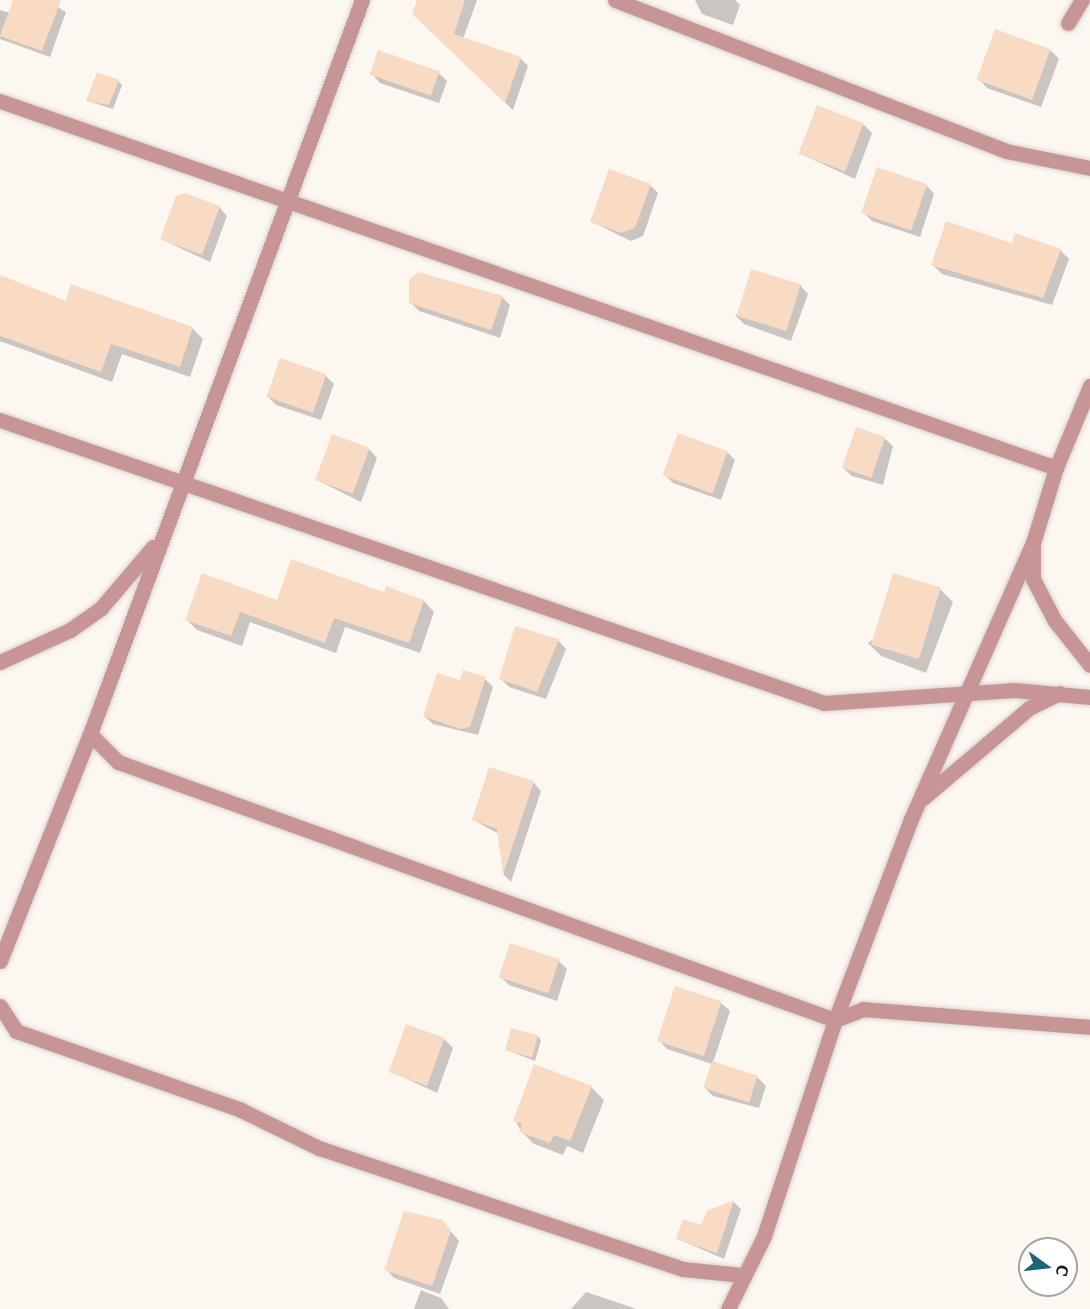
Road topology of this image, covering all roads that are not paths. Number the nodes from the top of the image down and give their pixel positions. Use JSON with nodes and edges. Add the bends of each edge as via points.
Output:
{"nodes":[{"id":1,"x":362,"y":0,"type":"edge"},
{"id":2,"x":615,"y":0,"type":"edge"},
{"id":3,"x":1082,"y":0,"type":"edge"},
{"id":4,"x":1068,"y":23,"type":"dead end"},
{"id":5,"x":0,"y":101,"type":"edge"},
{"id":6,"x":1090,"y":168,"type":"edge"},
{"id":7,"x":289,"y":199,"type":"junction"},
{"id":8,"x":1090,"y":386,"type":"edge"},
{"id":9,"x":0,"y":420,"type":"edge"},
{"id":10,"x":1056,"y":468,"type":"junction"},
{"id":11,"x":181,"y":481,"type":"junction"},
{"id":12,"x":161,"y":538,"type":"junction"},
{"id":13,"x":1033,"y":543,"type":"junction"},
{"id":14,"x":0,"y":662,"type":"edge"},
{"id":15,"x":1090,"y":665,"type":"edge"},
{"id":16,"x":965,"y":691,"type":"junction"},
{"id":17,"x":1063,"y":691,"type":"junction"},
{"id":18,"x":1090,"y":697,"type":"edge"},
{"id":19,"x":90,"y":734,"type":"junction"},
{"id":20,"x":918,"y":802,"type":"junction"},
{"id":21,"x":0,"y":961,"type":"edge"},
{"id":22,"x":0,"y":1006,"type":"edge"},
{"id":23,"x":835,"y":1020,"type":"junction"},
{"id":24,"x":1090,"y":1027,"type":"edge"},
{"id":25,"x":742,"y":1275,"type":"junction"},
{"id":26,"x":728,"y":1309,"type":"edge"}],
"edges":[{"from":1,"to":7,"type":"street"},
{"from":2,"to":6,"type":"street","via":[[1006,151]]},
{"from":3,"to":4,"type":"street"},
{"from":5,"to":7,"type":"street"},
{"from":7,"to":10,"type":"street"},
{"from":7,"to":11,"type":"street"},
{"from":8,"to":10,"type":"street"},
{"from":9,"to":11,"type":"street"},
{"from":10,"to":13,"type":"street"},
{"from":11,"to":12,"type":"street"},
{"from":11,"to":16,"type":"street","via":[[824,703]]},
{"from":12,"to":14,"type":"street","via":[[101,608],[70,630]]},
{"from":12,"to":19,"type":"street"},
{"from":13,"to":15,"type":"street","via":[[1033,579],[1055,621]]},
{"from":13,"to":16,"type":"street","via":[[980,672]]},
{"from":16,"to":17,"type":"street"},
{"from":16,"to":20,"type":"street"},
{"from":17,"to":18,"type":"street"},
{"from":17,"to":20,"type":"street","via":[[1029,708]]},
{"from":19,"to":21,"type":"street"},
{"from":19,"to":23,"type":"street","via":[[118,762]]},
{"from":20,"to":23,"type":"street"},
{"from":22,"to":25,"type":"street","via":[[16,1031],[242,1110],[319,1148],[683,1269]]},
{"from":23,"to":24,"type":"street","via":[[863,1009]]},
{"from":23,"to":25,"type":"street","via":[[764,1236]]},
{"from":25,"to":26,"type":"street"}]}
